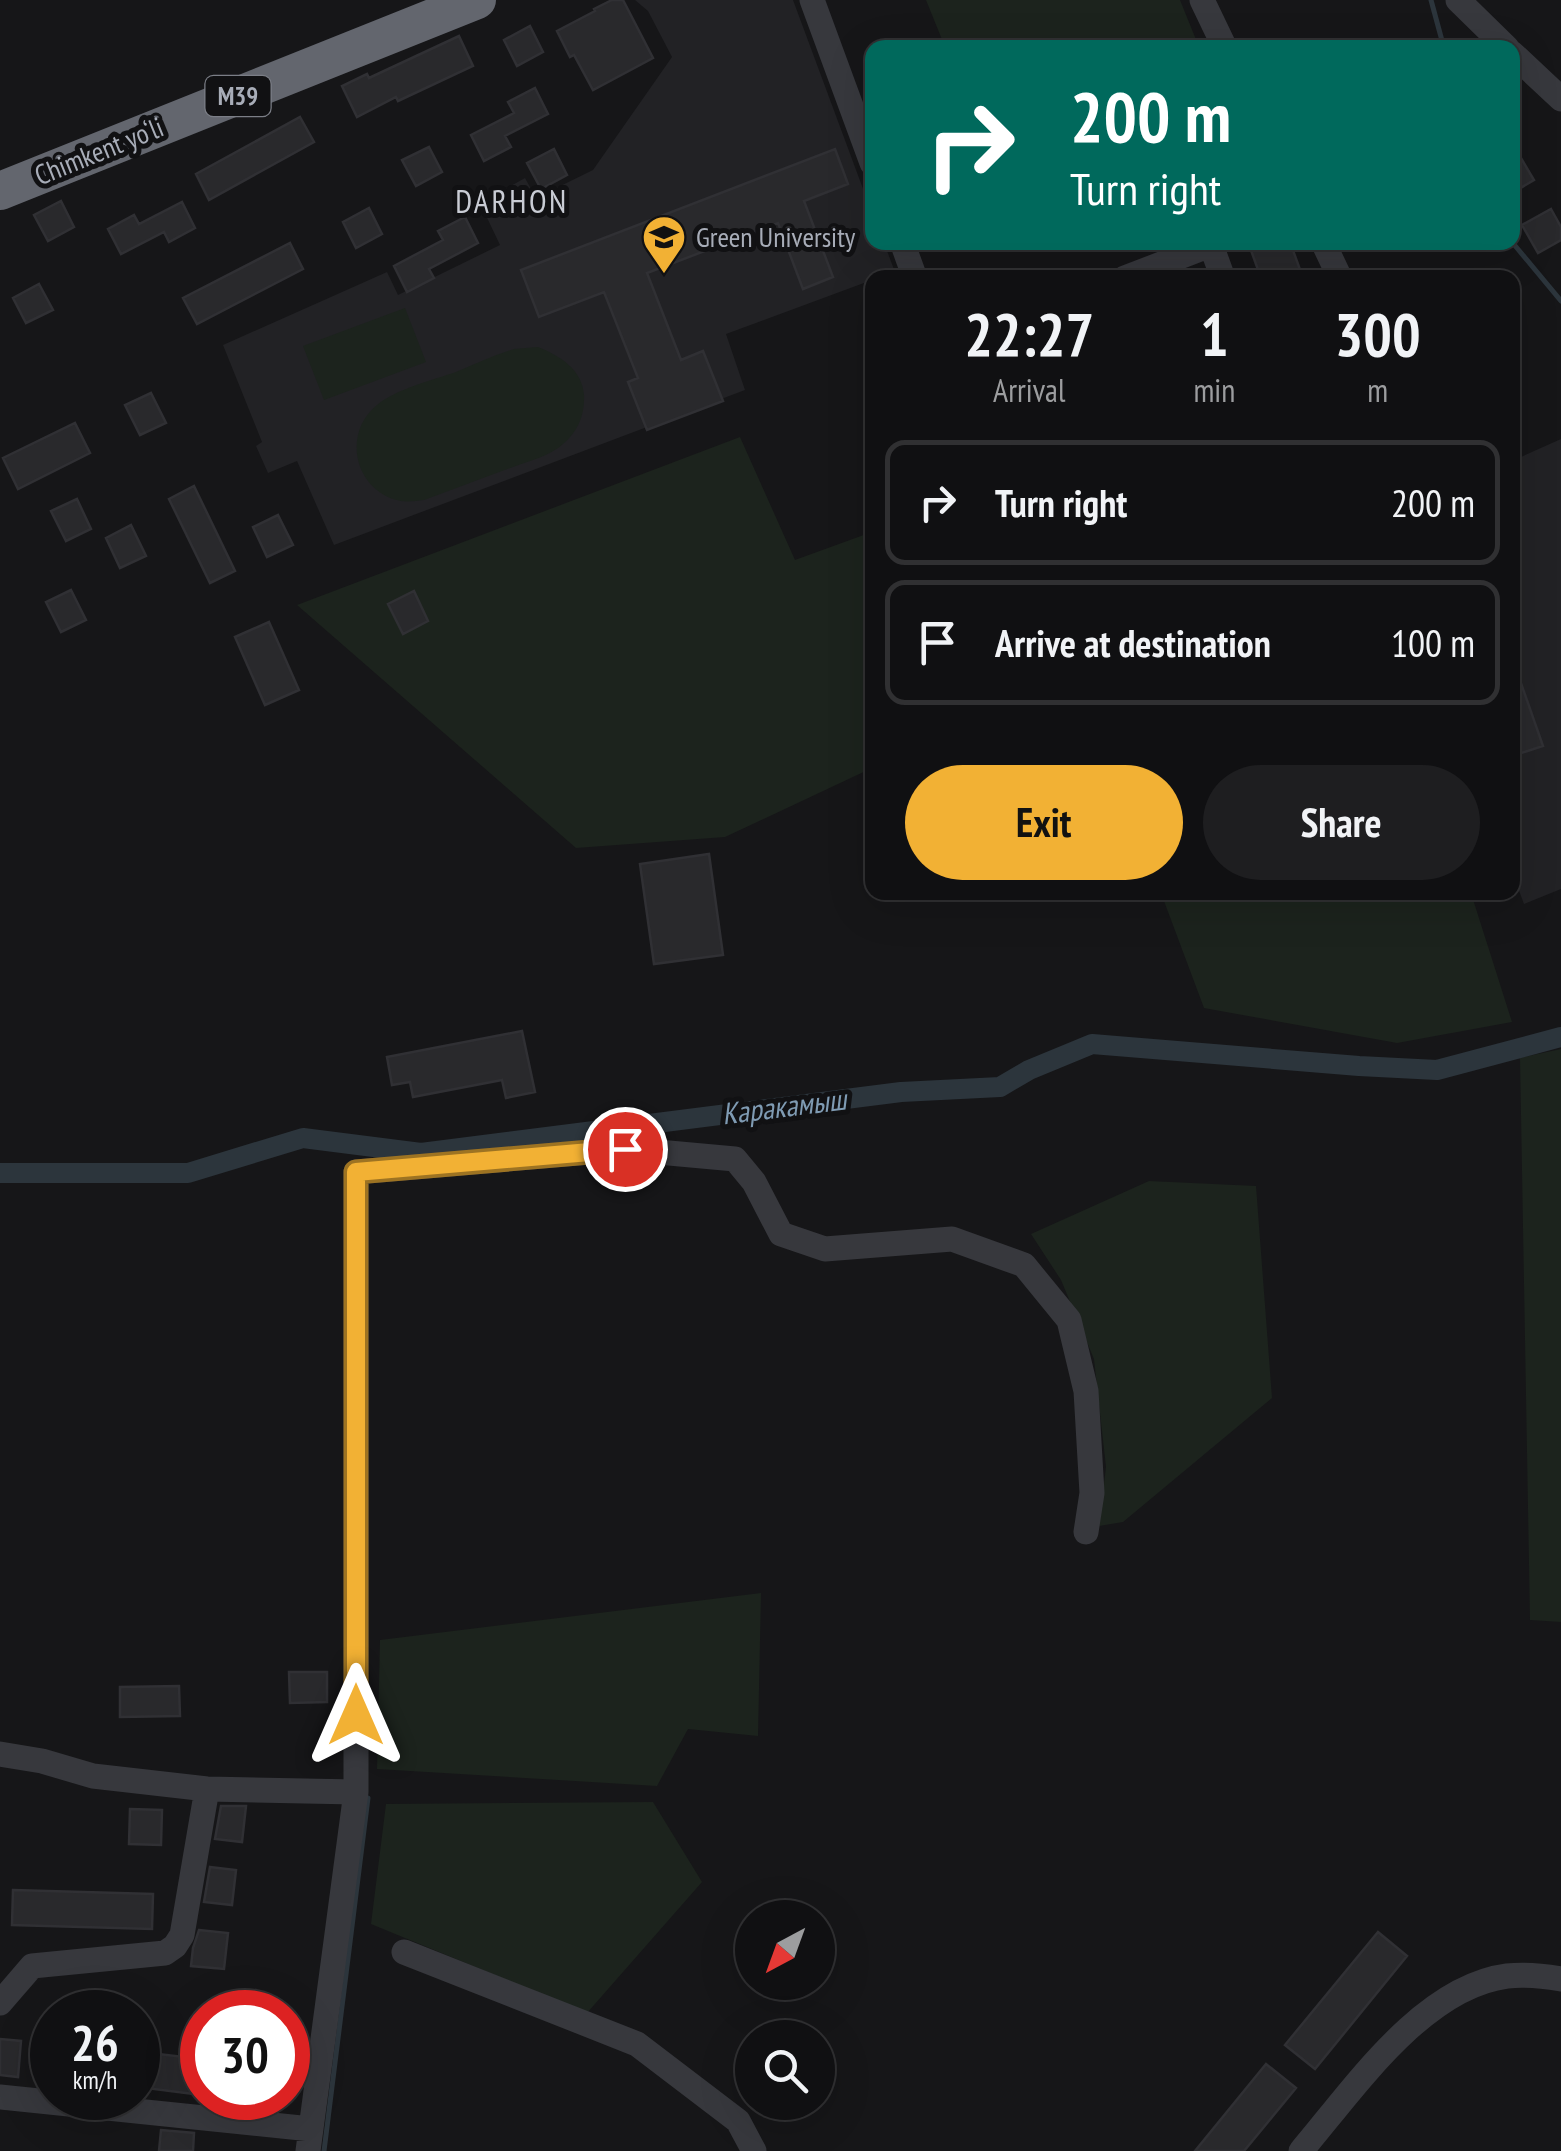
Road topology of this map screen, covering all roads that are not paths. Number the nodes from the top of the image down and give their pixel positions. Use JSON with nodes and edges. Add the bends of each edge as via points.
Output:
{"nodes":[{"id":1,"x":475,"y":0,"type":"edge"},
{"id":2,"x":812,"y":0,"type":"edge"},
{"id":3,"x":1202,"y":0,"type":"edge"},
{"id":4,"x":1458,"y":0,"type":"edge"},
{"id":5,"x":1221,"y":40,"type":"edge"},
{"id":6,"x":1499,"y":40,"type":"edge"},
{"id":7,"x":1520,"y":61,"type":"edge"},
{"id":8,"x":1561,"y":100,"type":"edge"},
{"id":9,"x":865,"y":144,"type":"edge"},
{"id":10,"x":0,"y":191,"type":"edge"},
{"id":11,"x":1198,"y":250,"type":"edge"},
{"id":12,"x":1146,"y":270,"type":"edge"},
{"id":13,"x":1086,"y":1532,"type":"dead end"},
{"id":14,"x":0,"y":1754,"type":"edge"},
{"id":15,"x":207,"y":1790,"type":"junction"},
{"id":16,"x":356,"y":1792,"type":"junction"},
{"id":17,"x":404,"y":1952,"type":"dead end"},
{"id":18,"x":1561,"y":1979,"type":"edge"},
{"id":19,"x":0,"y":2003,"type":"edge"},
{"id":20,"x":0,"y":2097,"type":"edge"},
{"id":21,"x":309,"y":2140,"type":"edge"},
{"id":22,"x":754,"y":2151,"type":"edge"},
{"id":23,"x":1301,"y":2151,"type":"edge"}],
"edges":[{"from":1,"to":10,"type":"highway","name":"Chimkent yo‘li","number":"M39"},
{"from":2,"to":9,"type":"street"},
{"from":3,"to":5,"type":"street"},
{"from":4,"to":6,"type":"street"},
{"from":7,"to":8,"type":"street"},
{"from":11,"to":12,"type":"street"},
{"from":13,"to":16,"type":"street","via":[[1092,1493],[1086,1392],[1069,1320],[1024,1265],[952,1239],[825,1249],[781,1234],[734,1159],[625,1149],[356,1172]]},
{"from":14,"to":15,"type":"street","via":[[94,1776]]},
{"from":15,"to":16,"type":"street"},
{"from":15,"to":19,"type":"street","via":[[175,1946],[165,1953],[32,1966]]},
{"from":16,"to":21,"type":"street"},
{"from":17,"to":22,"type":"street","via":[[637,2044],[738,2121]]},
{"from":18,"to":23,"type":"street","via":[[1505,1976],[1442,2002],[1389,2048]]},
{"from":20,"to":21,"type":"street"}]}
